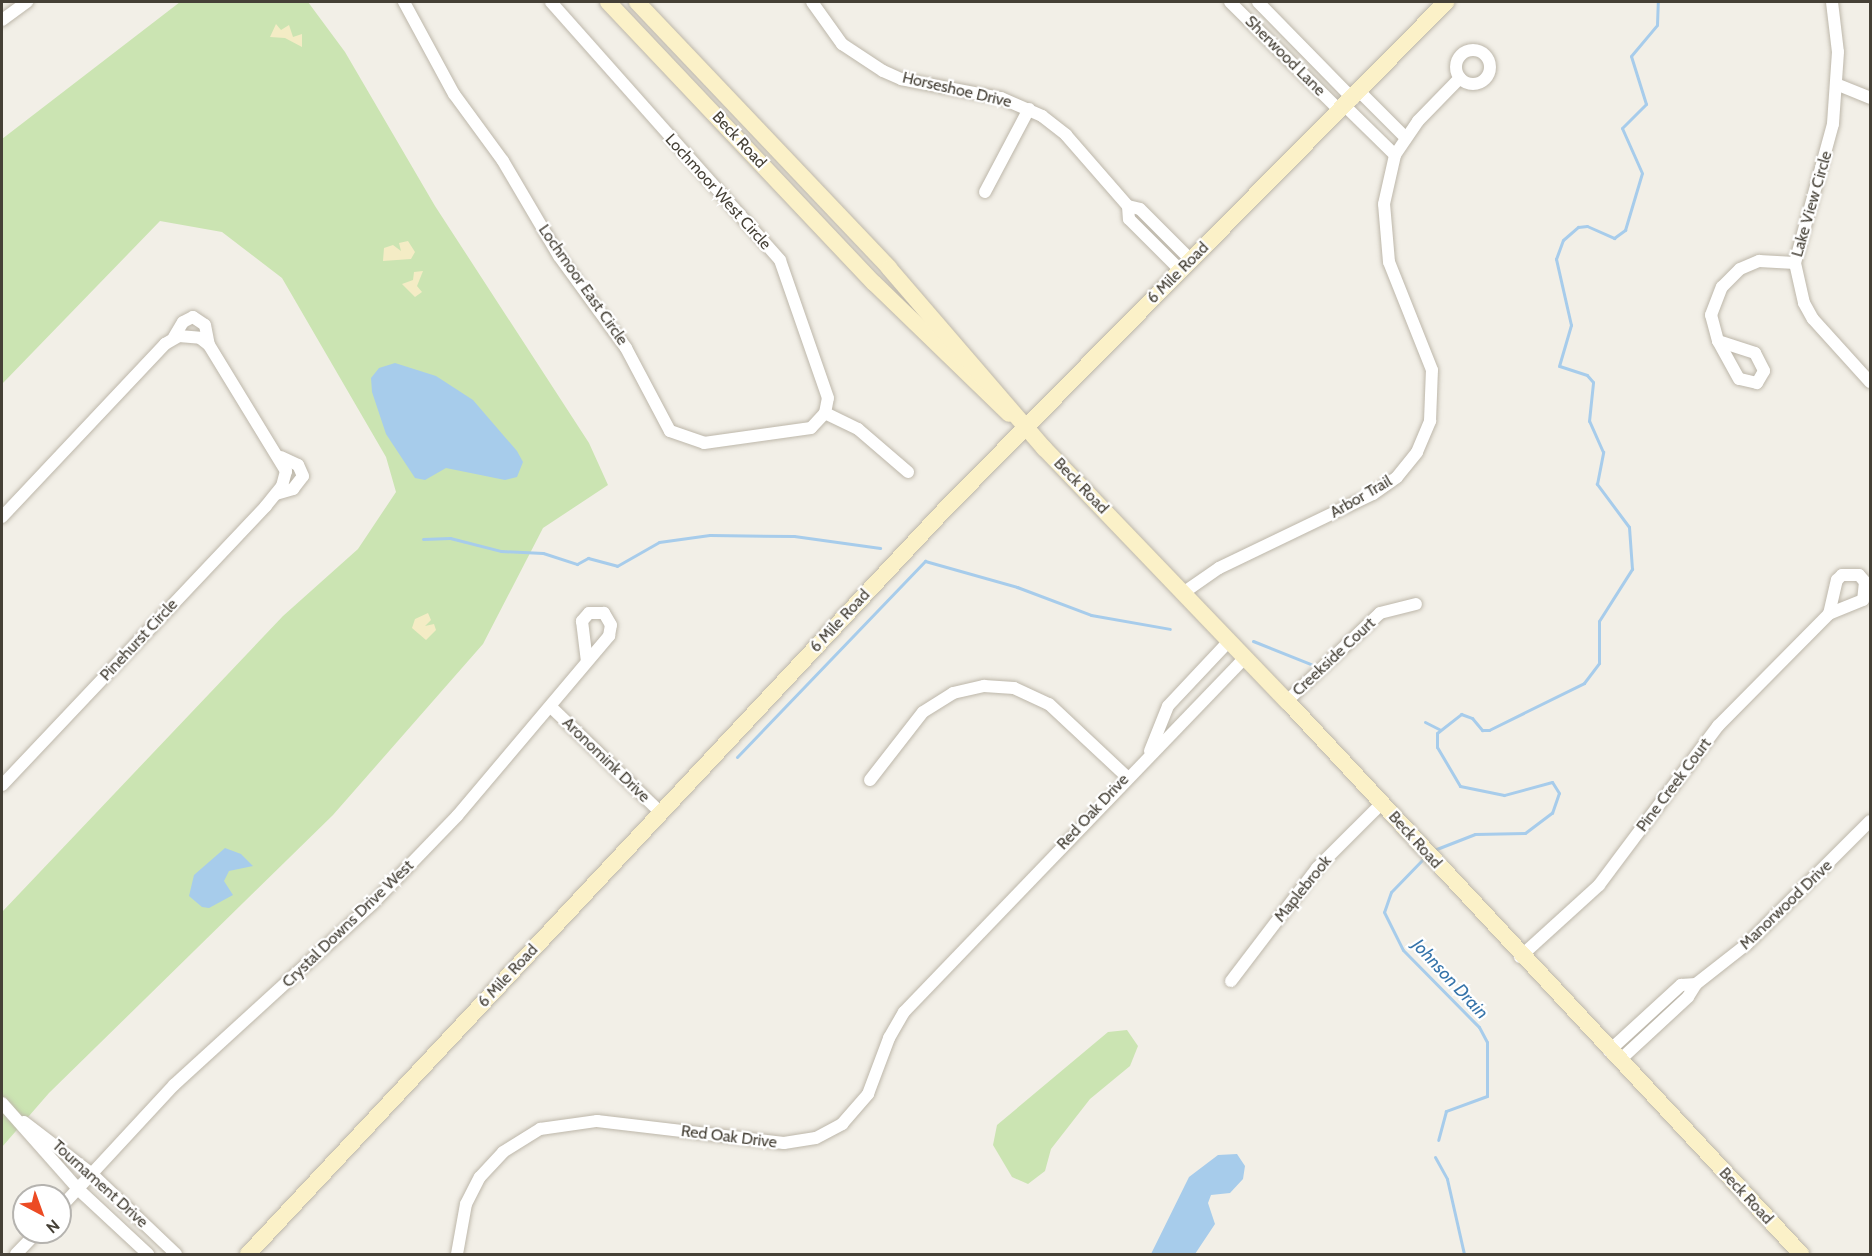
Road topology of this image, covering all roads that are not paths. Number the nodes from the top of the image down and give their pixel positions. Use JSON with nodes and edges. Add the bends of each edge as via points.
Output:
{"nodes":[{"id":1,"x":27,"y":2,"type":"edge"},
{"id":2,"x":404,"y":2,"type":"edge"},
{"id":3,"x":551,"y":2,"type":"edge"},
{"id":4,"x":608,"y":2,"type":"edge"},
{"id":5,"x":638,"y":2,"type":"edge"},
{"id":6,"x":812,"y":2,"type":"edge"},
{"id":7,"x":1230,"y":2,"type":"edge"},
{"id":8,"x":1446,"y":2,"type":"edge"},
{"id":9,"x":1832,"y":2,"type":"edge"},
{"id":10,"x":1264,"y":4,"type":"edge"},
{"id":11,"x":2,"y":20,"type":"edge"},
{"id":12,"x":1250,"y":23,"type":"junction"},
{"id":13,"x":1460,"y":78,"type":"dead end"},
{"id":14,"x":1836,"y":84,"type":"junction"},
{"id":15,"x":1870,"y":98,"type":"edge"},
{"id":16,"x":1349,"y":102,"type":"junction"},
{"id":17,"x":1029,"y":109,"type":"junction"},
{"id":18,"x":1406,"y":138,"type":"junction"},
{"id":19,"x":1395,"y":155,"type":"junction"},
{"id":20,"x":985,"y":192,"type":"dead end"},
{"id":21,"x":1795,"y":263,"type":"junction"},
{"id":22,"x":1186,"y":265,"type":"junction"},
{"id":23,"x":174,"y":338,"type":"junction"},
{"id":24,"x":1718,"y":341,"type":"dead end"},
{"id":25,"x":209,"y":345,"type":"junction"},
{"id":26,"x":1870,"y":382,"type":"edge"},
{"id":27,"x":825,"y":413,"type":"junction"},
{"id":28,"x":1026,"y":427,"type":"junction"},
{"id":29,"x":281,"y":457,"type":"junction"},
{"id":30,"x":908,"y":472,"type":"dead end"},
{"id":31,"x":276,"y":494,"type":"junction"},
{"id":32,"x":2,"y":517,"type":"edge"},
{"id":33,"x":1183,"y":593,"type":"junction"},
{"id":34,"x":1416,"y":604,"type":"dead end"},
{"id":35,"x":1829,"y":615,"type":"dead end"},
{"id":36,"x":1228,"y":642,"type":"junction"},
{"id":37,"x":1245,"y":658,"type":"junction"},
{"id":38,"x":587,"y":660,"type":"dead end"},
{"id":39,"x":1287,"y":701,"type":"junction"},
{"id":40,"x":551,"y":707,"type":"junction"},
{"id":41,"x":1149,"y":753,"type":"junction"},
{"id":42,"x":1127,"y":777,"type":"junction"},
{"id":43,"x":870,"y":780,"type":"dead end"},
{"id":44,"x":2,"y":785,"type":"edge"},
{"id":45,"x":1382,"y":803,"type":"junction"},
{"id":46,"x":661,"y":813,"type":"junction"},
{"id":47,"x":1870,"y":821,"type":"edge"},
{"id":48,"x":1520,"y":957,"type":"junction"},
{"id":49,"x":1231,"y":981,"type":"dead end"},
{"id":50,"x":1614,"y":1056,"type":"junction"},
{"id":51,"x":2,"y":1103,"type":"edge"},
{"id":52,"x":18,"y":1119,"type":"junction"},
{"id":53,"x":92,"y":1174,"type":"junction"},
{"id":54,"x":78,"y":1189,"type":"junction"},
{"id":55,"x":72,"y":1195,"type":"edge"},
{"id":56,"x":148,"y":1254,"type":"edge"},
{"id":57,"x":176,"y":1254,"type":"edge"},
{"id":58,"x":248,"y":1254,"type":"edge"},
{"id":59,"x":457,"y":1254,"type":"edge"},
{"id":60,"x":1801,"y":1254,"type":"edge"}],
"edges":[{"from":1,"to":11,"type":"street"},
{"from":2,"to":27,"type":"street","name":"Lochmoor East Circle","via":[[454,94],[503,161],[559,256],[626,348],[670,431],[704,443],[792,433],[811,428]]},
{"from":3,"to":27,"type":"street","name":"Lochmoor West Circle","via":[[780,260],[828,398]]},
{"from":4,"to":28,"type":"main road","name":"Beck Road","via":[[984,395]]},
{"from":5,"to":28,"type":"main road","name":"Beck Road","via":[[889,268],[994,384]]},
{"from":6,"to":17,"type":"street","name":"Horseshoe Drive","via":[[842,44],[901,79],[1001,98]]},
{"from":7,"to":12,"type":"street","name":"Sherwood Lane"},
{"from":8,"to":16,"type":"main road","name":"6 Mile Road"},
{"from":9,"to":14,"type":"street","name":"Lake View Circle"},
{"from":10,"to":12,"type":"street"},
{"from":10,"to":16,"type":"street","name":"Sherwood Lane"},
{"from":12,"to":16,"type":"street","name":"Sherwood Lane"},
{"from":13,"to":18,"type":"street","name":"Arbor Trail"},
{"from":14,"to":15,"type":"street"},
{"from":14,"to":21,"type":"street","name":"Lake View Circle","via":[[1828,154]]},
{"from":16,"to":18,"type":"street"},
{"from":16,"to":19,"type":"street"},
{"from":16,"to":22,"type":"main road","name":"6 Mile Road"},
{"from":17,"to":20,"type":"street"},
{"from":17,"to":22,"type":"street","name":"Horseshoe Drive","via":[[1066,135],[1128,206],[1130,219]]},
{"from":18,"to":19,"type":"street","name":"Arbor Trail"},
{"from":19,"to":33,"type":"street","name":"Arbor Trail","via":[[1384,204],[1386,248],[1432,370],[1433,403],[1426,435],[1408,464],[1387,485],[1220,568]]},
{"from":21,"to":24,"type":"street","via":[[1759,261],[1730,277],[1711,315]]},
{"from":21,"to":26,"type":"street","name":"Lake View Circle","via":[[1804,303],[1813,319]]},
{"from":22,"to":28,"type":"main road","name":"6 Mile Road"},
{"from":23,"to":25,"type":"street","via":[[193,336]]},
{"from":23,"to":25,"type":"street","name":"Pinehurst Circle","via":[[183,322],[193,317],[205,325]]},
{"from":23,"to":32,"type":"street","name":"Pinehurst Circle"},
{"from":25,"to":29,"type":"street","name":"Pinehurst Circle"},
{"from":27,"to":30,"type":"street","via":[[858,429]]},
{"from":28,"to":33,"type":"main road","name":"Beck Road"},
{"from":28,"to":46,"type":"main road","name":"6 Mile Road"},
{"from":29,"to":31,"type":"street","name":"Pinehurst Circle","via":[[285,476]]},
{"from":29,"to":31,"type":"street","name":"Pinehurst Circle","via":[[301,467],[303,476],[293,489]]},
{"from":31,"to":44,"type":"street","name":"Pinehurst Circle"},
{"from":33,"to":36,"type":"main road","name":"Beck Road"},
{"from":34,"to":39,"type":"street","name":"Creekside Court","via":[[1380,613]]},
{"from":35,"to":48,"type":"street","name":"Pine Creek Court","via":[[1718,726],[1599,885]]},
{"from":36,"to":37,"type":"main road","name":"Beck Road"},
{"from":36,"to":41,"type":"street","name":"Red Oak Drive","via":[[1168,706]]},
{"from":37,"to":39,"type":"main road","name":"Beck Road"},
{"from":37,"to":41,"type":"street","name":"Red Oak Drive"},
{"from":38,"to":40,"type":"street","name":"Crystal Downs Drive West"},
{"from":39,"to":45,"type":"main road","name":"Beck Road"},
{"from":40,"to":46,"type":"street","name":"Aronomink Drive"},
{"from":40,"to":53,"type":"street","name":"Crystal Downs Drive West","via":[[409,867],[174,1085]]},
{"from":41,"to":42,"type":"street","name":"Red Oak Drive"},
{"from":42,"to":43,"type":"street","via":[[1049,704],[1014,688],[984,686],[953,693],[923,712]]},
{"from":42,"to":59,"type":"street","name":"Red Oak Drive","via":[[904,1012],[889,1038],[868,1094],[842,1124],[816,1138],[784,1143],[597,1121],[540,1129],[508,1148],[480,1177],[466,1204]]},
{"from":45,"to":48,"type":"main road","name":"Beck Road"},
{"from":45,"to":49,"type":"street","name":"Maplebrook","via":[[1317,868]]},
{"from":46,"to":58,"type":"main road","name":"6 Mile Road"},
{"from":47,"to":50,"type":"street","name":"Manorwood Drive","via":[[1747,944],[1696,984],[1681,985]]},
{"from":48,"to":50,"type":"main road","name":"Beck Road"},
{"from":50,"to":60,"type":"main road","name":"Beck Road"},
{"from":51,"to":52,"type":"street","name":"Tournament Drive"},
{"from":52,"to":53,"type":"street","name":"Tournament Drive"},
{"from":52,"to":54,"type":"street","name":"Tournament Drive"},
{"from":53,"to":54,"type":"street","name":"Crystal Downs Drive West"},
{"from":53,"to":57,"type":"street","name":"Tournament Drive"},
{"from":54,"to":55,"type":"street","name":"Crystal Downs Drive West"},
{"from":54,"to":56,"type":"street","name":"Tournament Drive"}]}
